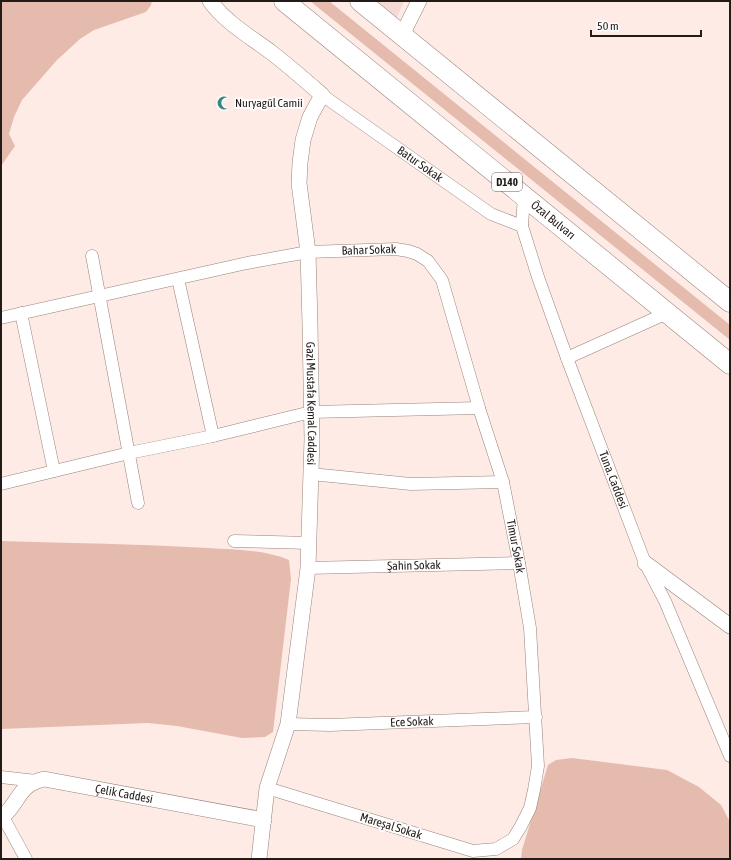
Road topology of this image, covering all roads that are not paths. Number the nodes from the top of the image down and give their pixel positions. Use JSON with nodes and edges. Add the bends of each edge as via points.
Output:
{"nodes":[{"id":1,"x":210,"y":1,"type":"edge"},
{"id":2,"x":284,"y":1,"type":"edge"},
{"id":3,"x":360,"y":1,"type":"edge"},
{"id":4,"x":419,"y":1,"type":"edge"},
{"id":5,"x":402,"y":35,"type":"junction"},
{"id":6,"x":322,"y":95,"type":"junction"},
{"id":7,"x":524,"y":196,"type":"junction"},
{"id":8,"x":522,"y":226,"type":"junction"},
{"id":9,"x":308,"y":252,"type":"junction"},
{"id":10,"x":92,"y":256,"type":"dead end"},
{"id":11,"x":428,"y":261,"type":"joint"},
{"id":12,"x":178,"y":279,"type":"junction"},
{"id":13,"x":99,"y":295,"type":"junction"},
{"id":14,"x":730,"y":302,"type":"edge"},
{"id":15,"x":21,"y":313,"type":"junction"},
{"id":16,"x":668,"y":313,"type":"junction"},
{"id":17,"x":1,"y":318,"type":"edge"},
{"id":18,"x":567,"y":358,"type":"junction"},
{"id":19,"x":730,"y":364,"type":"edge"},
{"id":20,"x":479,"y":408,"type":"junction"},
{"id":21,"x":311,"y":412,"type":"junction"},
{"id":22,"x":213,"y":436,"type":"junction"},
{"id":23,"x":129,"y":453,"type":"junction"},
{"id":24,"x":54,"y":471,"type":"junction"},
{"id":25,"x":311,"y":474,"type":"junction"},
{"id":26,"x":503,"y":482,"type":"junction"},
{"id":27,"x":1,"y":484,"type":"edge"},
{"id":28,"x":138,"y":503,"type":"dead end"},
{"id":29,"x":234,"y":541,"type":"dead end"},
{"id":30,"x":309,"y":543,"type":"junction"},
{"id":31,"x":519,"y":563,"type":"junction"},
{"id":32,"x":645,"y":563,"type":"junction"},
{"id":33,"x":308,"y":568,"type":"junction"},
{"id":34,"x":730,"y":626,"type":"edge"},
{"id":35,"x":536,"y":717,"type":"junction"},
{"id":36,"x":288,"y":724,"type":"junction"},
{"id":37,"x":730,"y":756,"type":"edge"},
{"id":38,"x":1,"y":776,"type":"edge"},
{"id":39,"x":36,"y":781,"type":"junction"},
{"id":40,"x":267,"y":788,"type":"junction"},
{"id":41,"x":2,"y":818,"type":"edge"},
{"id":42,"x":264,"y":820,"type":"junction"},
{"id":43,"x":513,"y":838,"type":"joint"},
{"id":44,"x":26,"y":859,"type":"edge"},
{"id":45,"x":259,"y":859,"type":"edge"}],
"edges":[{"from":1,"to":6,"type":"street","via":[[234,24]]},
{"from":2,"to":7,"type":"highway","name":"Özal Bulvarı","number":"D140"},
{"from":3,"to":5,"type":"highway"},
{"from":4,"to":5,"type":"street"},
{"from":5,"to":14,"type":"highway"},
{"from":6,"to":8,"type":"street","name":"Batur Sokak","via":[[491,214]]},
{"from":6,"to":9,"type":"street","name":"Gazi Mustafa Kemal Caddesi","via":[[310,117],[300,163],[299,183]]},
{"from":7,"to":8,"type":"street","name":"Tuna. Caddesi"},
{"from":7,"to":16,"type":"highway","name":"Özal Bulvarı","number":"D140"},
{"from":8,"to":18,"type":"street","name":"Tuna. Caddesi"},
{"from":9,"to":11,"type":"street","name":"Bahar Sokak","via":[[396,249],[417,254]]},
{"from":9,"to":12,"type":"street","name":"Bahar Sokak"},
{"from":9,"to":21,"type":"street","name":"Gazi Mustafa Kemal Caddesi"},
{"from":10,"to":13,"type":"street"},
{"from":11,"to":20,"type":"street","name":"Timur Sokak","via":[[442,280]]},
{"from":12,"to":13,"type":"street","name":"Bahar Sokak"},
{"from":12,"to":22,"type":"street"},
{"from":13,"to":15,"type":"street","name":"Bahar Sokak"},
{"from":13,"to":23,"type":"street"},
{"from":15,"to":17,"type":"street","name":"Bahar Sokak"},
{"from":15,"to":24,"type":"street"},
{"from":16,"to":18,"type":"street"},
{"from":16,"to":19,"type":"highway","name":"Özal Bulvarı","number":"D140"},
{"from":18,"to":32,"type":"street","name":"Tuna. Caddesi"},
{"from":20,"to":21,"type":"street"},
{"from":20,"to":26,"type":"street","name":"Timur Sokak"},
{"from":21,"to":22,"type":"street"},
{"from":21,"to":25,"type":"street","name":"Gazi Mustafa Kemal Caddesi"},
{"from":22,"to":23,"type":"street"},
{"from":23,"to":24,"type":"street"},
{"from":23,"to":28,"type":"street"},
{"from":24,"to":27,"type":"street"},
{"from":25,"to":26,"type":"street","via":[[411,484]]},
{"from":25,"to":30,"type":"street","name":"Gazi Mustafa Kemal Caddesi"},
{"from":26,"to":31,"type":"street","name":"Timur Sokak"},
{"from":29,"to":30,"type":"street"},
{"from":30,"to":33,"type":"street","name":"Gazi Mustafa Kemal Caddesi"},
{"from":31,"to":33,"type":"street","name":"Şahin Sokak"},
{"from":31,"to":35,"type":"street","name":"Timur Sokak","via":[[530,628]]},
{"from":32,"to":34,"type":"street"},
{"from":32,"to":37,"type":"street","name":"Tuna. Caddesi","via":[[665,601]]},
{"from":33,"to":36,"type":"street","name":"Gazi Mustafa Kemal Caddesi"},
{"from":35,"to":36,"type":"street","name":"Ece Sokak","via":[[330,725]]},
{"from":35,"to":43,"type":"street","name":"Timur Sokak","via":[[538,766],[534,790],[530,808]]},
{"from":36,"to":40,"type":"street","name":"Gazi Mustafa Kemal Caddesi"},
{"from":38,"to":39,"type":"street"},
{"from":39,"to":41,"type":"street","via":[[25,787]]},
{"from":39,"to":42,"type":"street","name":"Çelik Caddesi","via":[[44,779]]},
{"from":40,"to":42,"type":"street","name":"Gazi Mustafa Kemal Caddesi"},
{"from":40,"to":43,"type":"street","name":"Mareşal Sokak","via":[[473,851],[496,849]]},
{"from":41,"to":44,"type":"street"},
{"from":42,"to":45,"type":"street","name":"Gazi Mustafa Kemal Caddesi"}]}
